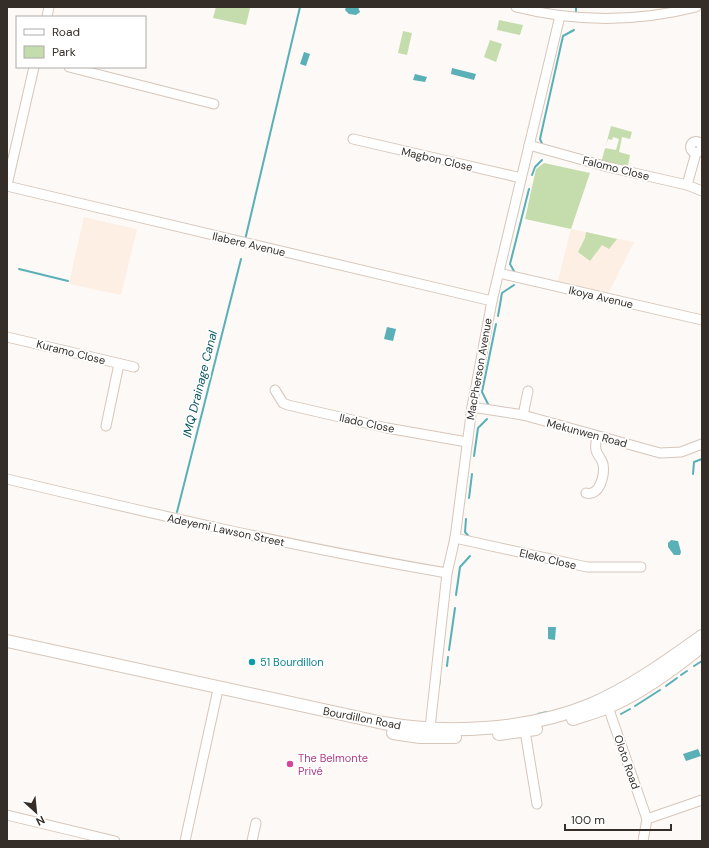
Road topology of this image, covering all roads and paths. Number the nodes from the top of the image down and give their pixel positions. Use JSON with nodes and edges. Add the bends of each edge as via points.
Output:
{"nodes":[{"id":1,"x":516,"y":7,"type":"edge"},
{"id":2,"x":696,"y":7,"type":"edge"},
{"id":3,"x":560,"y":16,"type":"junction"},
{"id":4,"x":34,"y":68,"type":"edge"},
{"id":5,"x":73,"y":68,"type":"edge"},
{"id":6,"x":214,"y":104,"type":"dead end"},
{"id":7,"x":353,"y":139,"type":"dead end"},
{"id":8,"x":529,"y":145,"type":"junction"},
{"id":9,"x":696,"y":153,"type":"dead end"},
{"id":10,"x":521,"y":178,"type":"junction"},
{"id":11,"x":687,"y":185,"type":"junction"},
{"id":12,"x":7,"y":186,"type":"edge"},
{"id":13,"x":702,"y":191,"type":"edge"},
{"id":14,"x":499,"y":273,"type":"junction"},
{"id":15,"x":492,"y":301,"type":"junction"},
{"id":16,"x":702,"y":320,"type":"edge"},
{"id":17,"x":7,"y":337,"type":"edge"},
{"id":18,"x":119,"y":364,"type":"junction"},
{"id":19,"x":134,"y":367,"type":"dead end"},
{"id":20,"x":275,"y":390,"type":"dead end"},
{"id":21,"x":528,"y":391,"type":"dead end"},
{"id":22,"x":472,"y":407,"type":"junction"},
{"id":23,"x":523,"y":415,"type":"junction"},
{"id":24,"x":106,"y":426,"type":"dead end"},
{"id":25,"x":597,"y":437,"type":"junction"},
{"id":26,"x":467,"y":442,"type":"junction"},
{"id":27,"x":702,"y":444,"type":"edge"},
{"id":28,"x":7,"y":480,"type":"edge"},
{"id":29,"x":586,"y":493,"type":"dead end"},
{"id":30,"x":455,"y":538,"type":"junction"},
{"id":31,"x":642,"y":568,"type":"dead end"},
{"id":32,"x":448,"y":573,"type":"junction"},
{"id":33,"x":702,"y":636,"type":"edge"},
{"id":34,"x":7,"y":641,"type":"edge"},
{"id":35,"x":702,"y":646,"type":"edge"},
{"id":36,"x":7,"y":649,"type":"edge"},
{"id":37,"x":217,"y":694,"type":"junction"},
{"id":38,"x":608,"y":707,"type":"junction"},
{"id":39,"x":430,"y":728,"type":"junction"},
{"id":40,"x":525,"y":731,"type":"junction"},
{"id":41,"x":702,"y":800,"type":"edge"},
{"id":42,"x":537,"y":804,"type":"dead end"},
{"id":43,"x":7,"y":815,"type":"edge"},
{"id":44,"x":647,"y":819,"type":"junction"},
{"id":45,"x":256,"y":823,"type":"dead end"},
{"id":46,"x":81,"y":837,"type":"edge"},
{"id":47,"x":115,"y":841,"type":"edge"},
{"id":48,"x":186,"y":841,"type":"edge"},
{"id":49,"x":252,"y":841,"type":"edge"},
{"id":50,"x":643,"y":841,"type":"edge"}],
"edges":[{"from":1,"to":3,"type":"street"},
{"from":2,"to":3,"type":"street","via":[[657,15],[623,18]]},
{"from":3,"to":8,"type":"street","name":"MacPherson Avenue"},
{"from":4,"to":12,"type":"street"},
{"from":5,"to":6,"type":"street"},
{"from":7,"to":10,"type":"street","name":"Magbon Close"},
{"from":8,"to":10,"type":"street","name":"MacPherson Avenue"},
{"from":8,"to":11,"type":"street","name":"Falomo Close"},
{"from":9,"to":11,"type":"street"},
{"from":10,"to":14,"type":"street","name":"MacPherson Avenue"},
{"from":11,"to":13,"type":"street","name":"Falomo Close"},
{"from":12,"to":15,"type":"street","name":"Ilabere Avenue"},
{"from":14,"to":15,"type":"street","name":"MacPherson Avenue"},
{"from":14,"to":16,"type":"street","name":"Ikoya Avenue"},
{"from":15,"to":22,"type":"street","name":"MacPherson Avenue"},
{"from":17,"to":18,"type":"street","name":"Kuramo Close"},
{"from":18,"to":19,"type":"street","name":"Kuramo Close"},
{"from":18,"to":24,"type":"street"},
{"from":20,"to":26,"type":"street","name":"Ilado Close","via":[[280,399],[288,405],[387,428]]},
{"from":21,"to":23,"type":"street"},
{"from":22,"to":23,"type":"street","name":"Mekunwen Road"},
{"from":22,"to":26,"type":"street","name":"MacPherson Avenue"},
{"from":23,"to":25,"type":"street","name":"Mekunwen Road"},
{"from":25,"to":27,"type":"street","name":"Mekunwen Road","via":[[660,453],[681,452]]},
{"from":25,"to":29,"type":"street","via":[[596,450],[603,464],[603,478],[596,491]]},
{"from":26,"to":30,"type":"street","name":"MacPherson Avenue"},
{"from":28,"to":32,"type":"street","name":"Adeyemi Lawson Street","via":[[167,518],[338,554]]},
{"from":30,"to":31,"type":"street","name":"Eleko Close","via":[[587,567]]},
{"from":30,"to":32,"type":"street","name":"MacPherson Avenue"},
{"from":32,"to":39,"type":"street","name":"MacPherson Avenue"},
{"from":33,"to":39,"type":"main road","name":"Bourdillon Road","via":[[633,682],[583,707],[534,721],[451,730]]},
{"from":34,"to":39,"type":"main road","name":"Bourdillon Road","via":[[368,720]]},
{"from":35,"to":38,"type":"main road","name":"Bourdillon Road","via":[[655,680]]},
{"from":36,"to":37,"type":"main road","name":"Bourdillon Road"},
{"from":37,"to":40,"type":"main road","name":"Bourdillon Road","via":[[420,737],[465,737]]},
{"from":37,"to":48,"type":"street"},
{"from":38,"to":40,"type":"main road","name":"Bourdillon Road"},
{"from":38,"to":44,"type":"street","name":"Oloto Road"},
{"from":40,"to":42,"type":"street"},
{"from":41,"to":44,"type":"street"},
{"from":43,"to":46,"type":"street"},
{"from":44,"to":50,"type":"street","name":"Oloto Road"},
{"from":45,"to":49,"type":"street"},
{"from":46,"to":47,"type":"street"}]}
